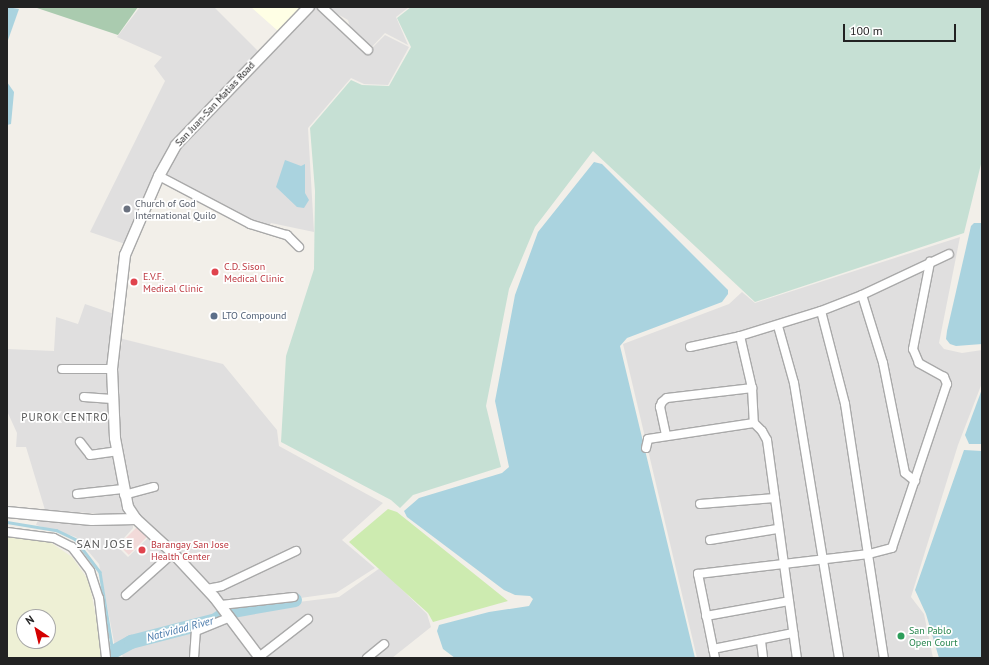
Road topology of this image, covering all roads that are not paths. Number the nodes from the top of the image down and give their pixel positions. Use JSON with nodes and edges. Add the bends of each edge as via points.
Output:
{"nodes":[{"id":1,"x":309,"y":7,"type":"edge"},
{"id":2,"x":322,"y":7,"type":"edge"},
{"id":3,"x":368,"y":50,"type":"dead end"},
{"id":4,"x":159,"y":176,"type":"junction"},
{"id":5,"x":299,"y":247,"type":"dead end"},
{"id":6,"x":949,"y":254,"type":"dead end"},
{"id":7,"x":930,"y":262,"type":"junction"},
{"id":8,"x":862,"y":295,"type":"junction"},
{"id":9,"x":821,"y":311,"type":"junction"},
{"id":10,"x":778,"y":326,"type":"junction"},
{"id":11,"x":740,"y":336,"type":"junction"},
{"id":12,"x":690,"y":347,"type":"dead end"},
{"id":13,"x":62,"y":369,"type":"dead end"},
{"id":14,"x":112,"y":370,"type":"junction"},
{"id":15,"x":752,"y":388,"type":"junction"},
{"id":16,"x":84,"y":397,"type":"dead end"},
{"id":17,"x":112,"y":398,"type":"junction"},
{"id":18,"x":754,"y":423,"type":"junction"},
{"id":19,"x":666,"y":435,"type":"junction"},
{"id":20,"x":80,"y":442,"type":"dead end"},
{"id":21,"x":646,"y":448,"type":"dead end"},
{"id":22,"x":117,"y":451,"type":"junction"},
{"id":23,"x":915,"y":481,"type":"junction"},
{"id":24,"x":154,"y":487,"type":"dead end"},
{"id":25,"x":123,"y":492,"type":"junction"},
{"id":26,"x":77,"y":494,"type":"dead end"},
{"id":27,"x":774,"y":498,"type":"junction"},
{"id":28,"x":700,"y":504,"type":"dead end"},
{"id":29,"x":7,"y":512,"type":"edge"},
{"id":30,"x":136,"y":519,"type":"junction"},
{"id":31,"x":777,"y":529,"type":"junction"},
{"id":32,"x":7,"y":532,"type":"edge"},
{"id":33,"x":710,"y":540,"type":"dead end"},
{"id":34,"x":296,"y":551,"type":"dead end"},
{"id":35,"x":173,"y":553,"type":"junction"},
{"id":36,"x":869,"y":554,"type":"junction"},
{"id":37,"x":824,"y":560,"type":"junction"},
{"id":38,"x":784,"y":564,"type":"junction"},
{"id":39,"x":207,"y":589,"type":"junction"},
{"id":40,"x":126,"y":595,"type":"dead end"},
{"id":41,"x":294,"y":597,"type":"dead end"},
{"id":42,"x":789,"y":601,"type":"junction"},
{"id":43,"x":226,"y":611,"type":"junction"},
{"id":44,"x":706,"y":616,"type":"junction"},
{"id":45,"x":308,"y":619,"type":"dead end"},
{"id":46,"x":793,"y":633,"type":"junction"},
{"id":47,"x":761,"y":641,"type":"junction"},
{"id":48,"x":384,"y":644,"type":"dead end"},
{"id":49,"x":712,"y":649,"type":"junction"},
{"id":50,"x":106,"y":658,"type":"edge"},
{"id":51,"x":194,"y":658,"type":"edge"},
{"id":52,"x":260,"y":658,"type":"edge"},
{"id":53,"x":367,"y":658,"type":"edge"},
{"id":54,"x":715,"y":658,"type":"edge"},
{"id":55,"x":762,"y":658,"type":"edge"},
{"id":56,"x":797,"y":658,"type":"edge"},
{"id":57,"x":839,"y":658,"type":"edge"},
{"id":58,"x":884,"y":658,"type":"edge"}],
"edges":[{"from":1,"to":4,"type":"street","name":"San Juan-San Matias Road","via":[[176,145]]},
{"from":2,"to":3,"type":"street"},
{"from":4,"to":5,"type":"street","via":[[250,224],[287,235]]},
{"from":4,"to":14,"type":"street","name":"San Juan-San Matias Road","via":[[125,255]]},
{"from":6,"to":7,"type":"street"},
{"from":7,"to":8,"type":"street"},
{"from":7,"to":23,"type":"street","via":[[913,349],[919,362],[944,377],[947,384]]},
{"from":8,"to":9,"type":"street"},
{"from":8,"to":23,"type":"street","via":[[883,363],[905,473]]},
{"from":9,"to":10,"type":"street"},
{"from":9,"to":36,"type":"street","via":[[845,404]]},
{"from":10,"to":11,"type":"street"},
{"from":10,"to":37,"type":"street","via":[[794,383]]},
{"from":11,"to":12,"type":"street"},
{"from":11,"to":15,"type":"street"},
{"from":13,"to":14,"type":"street"},
{"from":14,"to":17,"type":"street","name":"San Juan-San Matias Road"},
{"from":15,"to":18,"type":"street"},
{"from":15,"to":19,"type":"street","via":[[667,398],[660,408]]},
{"from":16,"to":17,"type":"street"},
{"from":17,"to":22,"type":"street","name":"San Juan-San Matias Road"},
{"from":18,"to":19,"type":"street"},
{"from":18,"to":27,"type":"street","via":[[766,440]]},
{"from":19,"to":21,"type":"street","via":[[648,438]]},
{"from":20,"to":22,"type":"street","via":[[90,455]]},
{"from":22,"to":25,"type":"street","name":"San Juan-San Matias Road"},
{"from":23,"to":36,"type":"street","via":[[892,548]]},
{"from":24,"to":25,"type":"street"},
{"from":25,"to":26,"type":"street"},
{"from":25,"to":30,"type":"street","name":"San Juan-San Matias Road"},
{"from":27,"to":28,"type":"street"},
{"from":27,"to":31,"type":"street"},
{"from":29,"to":30,"type":"street","via":[[92,520]]},
{"from":30,"to":35,"type":"street"},
{"from":31,"to":33,"type":"street"},
{"from":31,"to":38,"type":"street"},
{"from":32,"to":50,"type":"street","via":[[54,538],[72,547],[90,571],[99,598]]},
{"from":34,"to":39,"type":"street","via":[[222,586]]},
{"from":35,"to":39,"type":"street"},
{"from":35,"to":40,"type":"street"},
{"from":36,"to":37,"type":"street"},
{"from":36,"to":58,"type":"street"},
{"from":37,"to":38,"type":"street"},
{"from":37,"to":57,"type":"street"},
{"from":38,"to":42,"type":"street"},
{"from":38,"to":44,"type":"street","via":[[698,574]]},
{"from":39,"to":43,"type":"street"},
{"from":41,"to":43,"type":"street"},
{"from":42,"to":44,"type":"street"},
{"from":42,"to":46,"type":"street"},
{"from":43,"to":51,"type":"street","via":[[196,631]]},
{"from":43,"to":52,"type":"street"},
{"from":44,"to":49,"type":"street"},
{"from":45,"to":52,"type":"street"},
{"from":46,"to":47,"type":"street"},
{"from":46,"to":56,"type":"street"},
{"from":47,"to":49,"type":"street"},
{"from":47,"to":55,"type":"street"},
{"from":48,"to":53,"type":"street"},
{"from":49,"to":54,"type":"street"}]}
